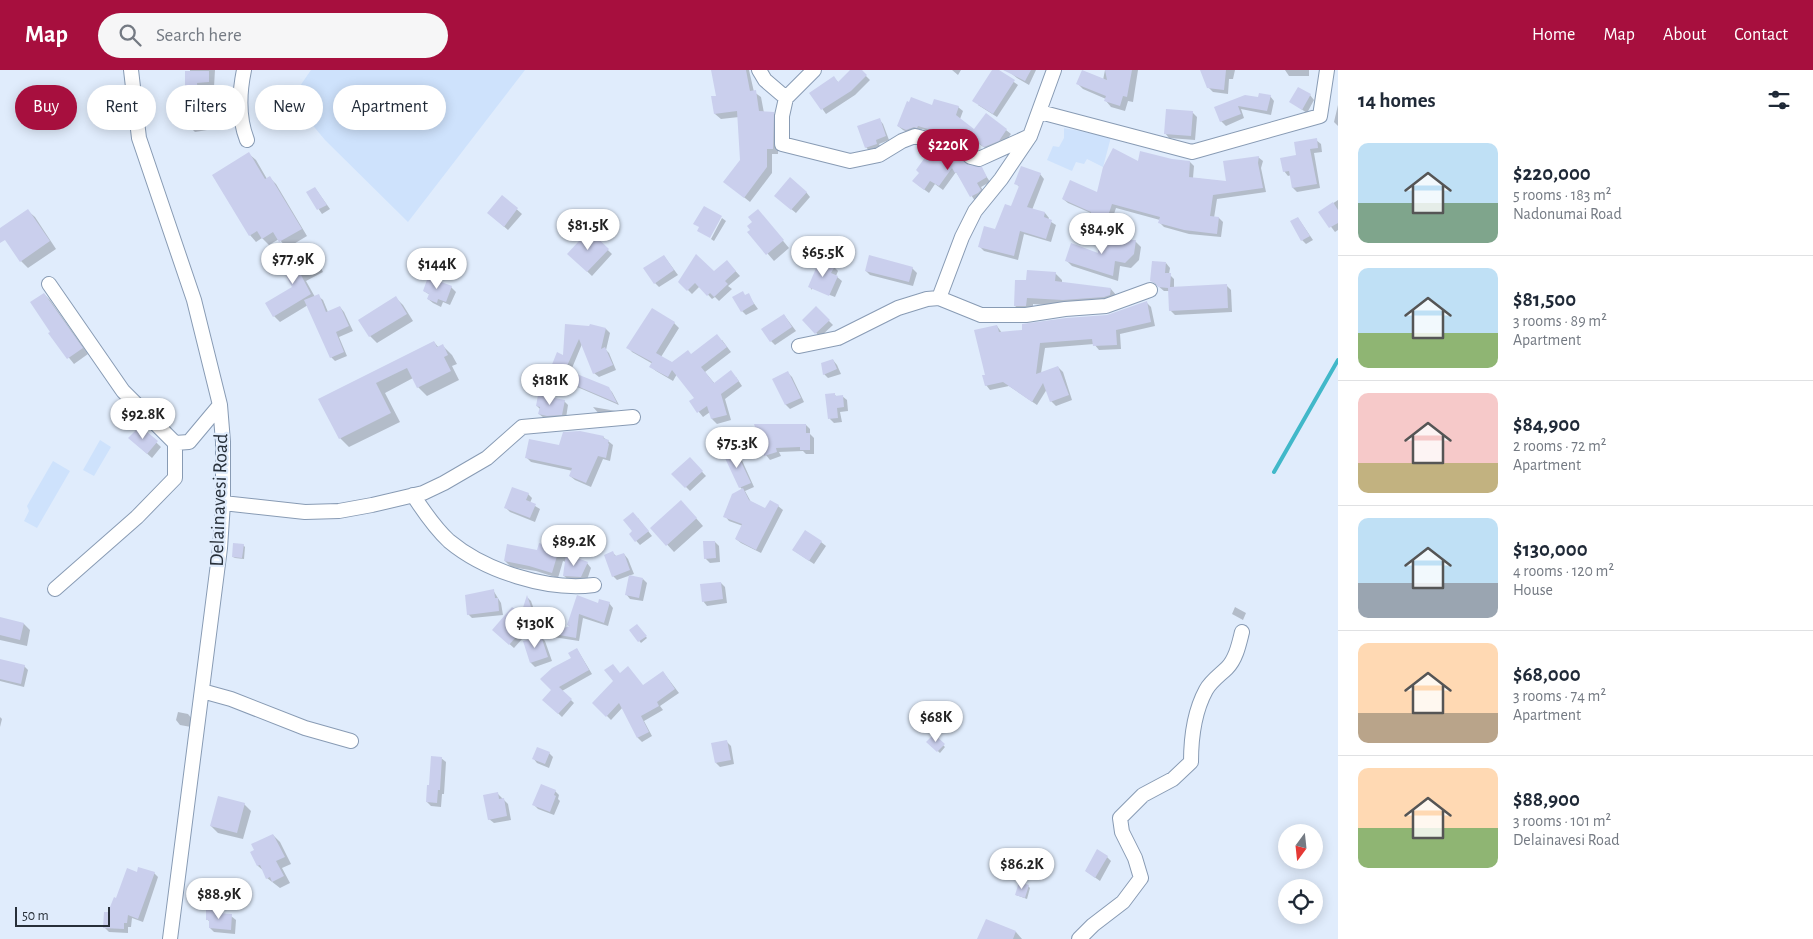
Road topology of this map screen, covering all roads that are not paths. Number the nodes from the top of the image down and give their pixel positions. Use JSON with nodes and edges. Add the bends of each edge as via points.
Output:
{"nodes":[{"id":1,"x":131,"y":70,"type":"edge"},
{"id":2,"x":244,"y":70,"type":"edge"},
{"id":3,"x":759,"y":70,"type":"edge"},
{"id":4,"x":814,"y":70,"type":"edge"},
{"id":5,"x":1054,"y":70,"type":"edge"},
{"id":6,"x":1327,"y":70,"type":"edge"},
{"id":7,"x":786,"y":98,"type":"junction"},
{"id":8,"x":1040,"y":112,"type":"junction"},
{"id":9,"x":1030,"y":136,"type":"junction"},
{"id":10,"x":247,"y":140,"type":"dead end"},
{"id":11,"x":49,"y":284,"type":"dead end"},
{"id":12,"x":1150,"y":290,"type":"dead end"},
{"id":13,"x":939,"y":298,"type":"junction"},
{"id":14,"x":799,"y":346,"type":"dead end"},
{"id":15,"x":220,"y":405,"type":"junction"},
{"id":16,"x":633,"y":417,"type":"dead end"},
{"id":17,"x":175,"y":443,"type":"junction"},
{"id":18,"x":413,"y":495,"type":"junction"},
{"id":19,"x":223,"y":502,"type":"junction"},
{"id":20,"x":594,"y":585,"type":"dead end"},
{"id":21,"x":55,"y":589,"type":"dead end"},
{"id":22,"x":1242,"y":632,"type":"dead end"},
{"id":23,"x":202,"y":691,"type":"junction"},
{"id":24,"x":351,"y":741,"type":"dead end"},
{"id":25,"x":170,"y":939,"type":"edge"},
{"id":26,"x":1079,"y":939,"type":"edge"}],
"edges":[{"from":1,"to":15,"type":"street","name":"Delainavesi Road","via":[[140,138],[194,300]]},
{"from":2,"to":10,"type":"street","via":[[240,102]]},
{"from":3,"to":7,"type":"street","via":[[765,80]]},
{"from":4,"to":7,"type":"street"},
{"from":5,"to":8,"type":"street"},
{"from":6,"to":8,"type":"street","via":[[1320,116],[1192,152]]},
{"from":7,"to":9,"type":"street","via":[[782,144],[850,161],[879,154],[915,136],[960,147],[971,157],[979,159]]},
{"from":8,"to":9,"type":"street"},
{"from":9,"to":13,"type":"street","via":[[1002,179],[975,211]]},
{"from":11,"to":17,"type":"street","via":[[123,391]]},
{"from":12,"to":13,"type":"street","via":[[1106,306],[1004,316],[981,314]]},
{"from":13,"to":14,"type":"street","via":[[898,308],[838,338]]},
{"from":15,"to":17,"type":"street","via":[[189,442]]},
{"from":15,"to":19,"type":"street","name":"Delainavesi Road"},
{"from":16,"to":18,"type":"street","via":[[522,427],[487,458],[444,484]]},
{"from":17,"to":21,"type":"street","via":[[175,478],[137,517]]},
{"from":18,"to":19,"type":"street","via":[[322,512]]},
{"from":18,"to":20,"type":"street","via":[[441,533],[482,562],[511,574],[555,585]]},
{"from":19,"to":23,"type":"street","name":"Delainavesi Road"},
{"from":22,"to":26,"type":"street","via":[[1229,666],[1206,690],[1192,731],[1191,762],[1173,779],[1143,795],[1120,818],[1122,832],[1141,878],[1123,902]]},
{"from":23,"to":24,"type":"street"},
{"from":23,"to":25,"type":"street","name":"Delainavesi Road"}]}
